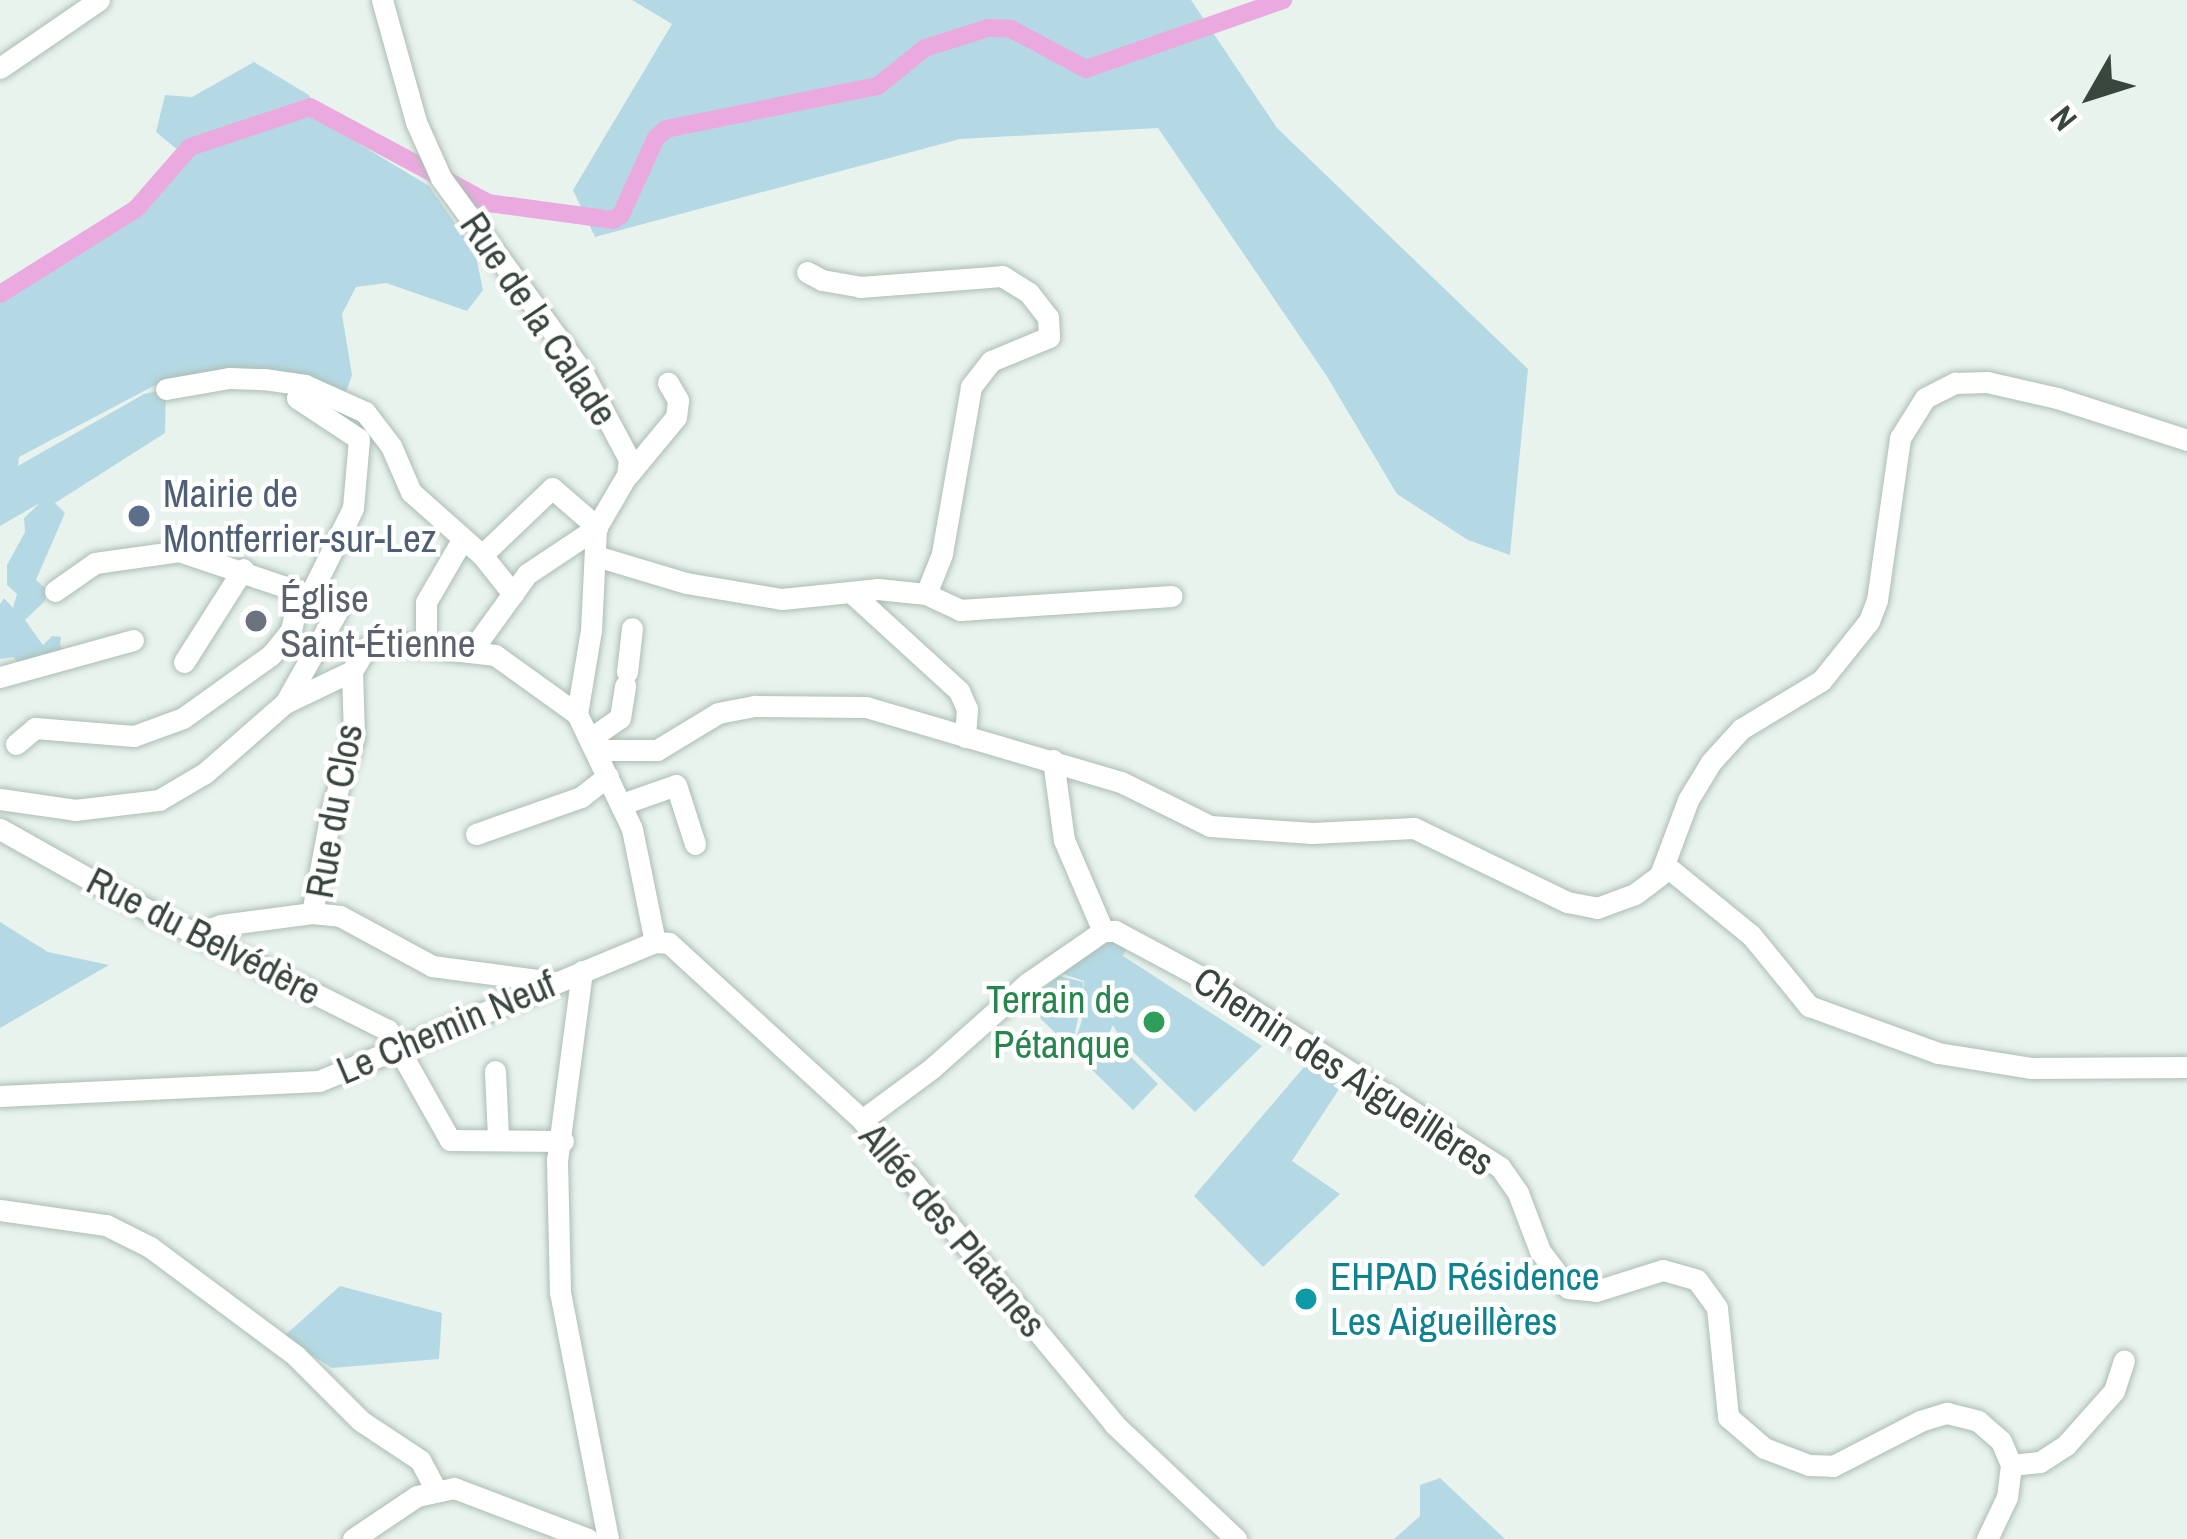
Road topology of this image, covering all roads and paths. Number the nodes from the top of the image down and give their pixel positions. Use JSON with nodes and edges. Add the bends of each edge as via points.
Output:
{"nodes":[{"id":1,"x":100,"y":0,"type":"edge"},
{"id":2,"x":382,"y":0,"type":"edge"},
{"id":3,"x":0,"y":68,"type":"edge"},
{"id":4,"x":807,"y":272,"type":"dead end"},
{"id":5,"x":668,"y":383,"type":"dead end"},
{"id":6,"x":305,"y":385,"type":"junction"},
{"id":7,"x":166,"y":389,"type":"dead end"},
{"id":8,"x":2187,"y":440,"type":"edge"},
{"id":9,"x":627,"y":476,"type":"junction"},
{"id":10,"x":597,"y":528,"type":"junction"},
{"id":11,"x":462,"y":540,"type":"junction"},
{"id":12,"x":482,"y":555,"type":"junction"},
{"id":13,"x":596,"y":556,"type":"junction"},
{"id":14,"x":243,"y":568,"type":"junction"},
{"id":15,"x":55,"y":591,"type":"dead end"},
{"id":16,"x":304,"y":594,"type":"junction"},
{"id":17,"x":513,"y":594,"type":"junction"},
{"id":18,"x":926,"y":594,"type":"junction"},
{"id":19,"x":854,"y":595,"type":"junction"},
{"id":20,"x":1172,"y":596,"type":"dead end"},
{"id":21,"x":632,"y":628,"type":"dead end"},
{"id":22,"x":133,"y":640,"type":"dead end"},
{"id":23,"x":425,"y":646,"type":"junction"},
{"id":24,"x":472,"y":650,"type":"junction"},
{"id":25,"x":184,"y":662,"type":"dead end"},
{"id":26,"x":352,"y":671,"type":"junction"},
{"id":27,"x":0,"y":677,"type":"edge"},
{"id":28,"x":285,"y":703,"type":"junction"},
{"id":29,"x":577,"y":713,"type":"junction"},
{"id":30,"x":965,"y":737,"type":"junction"},
{"id":31,"x":16,"y":744,"type":"dead end"},
{"id":32,"x":594,"y":744,"type":"junction"},
{"id":33,"x":1053,"y":760,"type":"junction"},
{"id":34,"x":608,"y":776,"type":"junction"},
{"id":35,"x":0,"y":799,"type":"edge"},
{"id":36,"x":622,"y":804,"type":"junction"},
{"id":37,"x":0,"y":829,"type":"edge"},
{"id":38,"x":476,"y":834,"type":"dead end"},
{"id":39,"x":694,"y":844,"type":"dead end"},
{"id":40,"x":1666,"y":866,"type":"junction"},
{"id":41,"x":312,"y":914,"type":"junction"},
{"id":42,"x":1102,"y":932,"type":"junction"},
{"id":43,"x":199,"y":933,"type":"junction"},
{"id":44,"x":654,"y":934,"type":"junction"},
{"id":45,"x":582,"y":971,"type":"junction"},
{"id":46,"x":555,"y":982,"type":"junction"},
{"id":47,"x":402,"y":1048,"type":"junction"},
{"id":48,"x":2187,"y":1066,"type":"edge"},
{"id":49,"x":495,"y":1071,"type":"dead end"},
{"id":50,"x":0,"y":1096,"type":"edge"},
{"id":51,"x":862,"y":1120,"type":"junction"},
{"id":52,"x":498,"y":1138,"type":"junction"},
{"id":53,"x":563,"y":1141,"type":"junction"},
{"id":54,"x":0,"y":1210,"type":"edge"},
{"id":55,"x":2124,"y":1361,"type":"dead end"},
{"id":56,"x":2011,"y":1465,"type":"junction"},
{"id":57,"x":436,"y":1490,"type":"junction"},
{"id":58,"x":353,"y":1539,"type":"edge"},
{"id":59,"x":589,"y":1539,"type":"edge"},
{"id":60,"x":606,"y":1539,"type":"edge"},
{"id":61,"x":1236,"y":1539,"type":"edge"},
{"id":62,"x":1987,"y":1539,"type":"edge"}],
"edges":[{"from":1,"to":3,"type":"street"},
{"from":2,"to":9,"type":"street","name":"Rue de la Calade","via":[[416,122],[441,178],[583,374],[629,459]]},
{"from":4,"to":18,"type":"street","via":[[860,287],[1002,276],[1048,317],[1049,337],[991,361],[971,387],[942,554]]},
{"from":5,"to":9,"type":"street","via":[[676,417]]},
{"from":6,"to":7,"type":"street","via":[[229,378]]},
{"from":6,"to":11,"type":"street","via":[[365,412],[392,446],[411,492]]},
{"from":6,"to":16,"type":"street","via":[[297,398],[359,440],[352,508]]},
{"from":8,"to":40,"type":"street","via":[[1987,382],[1954,383],[1925,398],[1900,438],[1868,622],[1821,680],[1741,729],[1711,762],[1688,800]]},
{"from":9,"to":10,"type":"street","name":"Rue de la Calade"},
{"from":10,"to":12,"type":"street","via":[[551,488]]},
{"from":10,"to":13,"type":"street"},
{"from":10,"to":17,"type":"street","via":[[546,559]]},
{"from":11,"to":12,"type":"street"},
{"from":11,"to":23,"type":"street","via":[[426,602]]},
{"from":12,"to":17,"type":"street"},
{"from":13,"to":19,"type":"street","via":[[760,597]]},
{"from":13,"to":29,"type":"street"},
{"from":14,"to":15,"type":"street","via":[[178,551],[123,556],[86,567]]},
{"from":14,"to":16,"type":"street"},
{"from":14,"to":25,"type":"street"},
{"from":16,"to":28,"type":"street","via":[[334,609],[334,619]]},
{"from":16,"to":31,"type":"street","via":[[272,656],[183,718],[134,736],[35,728]]},
{"from":17,"to":24,"type":"street"},
{"from":18,"to":19,"type":"street"},
{"from":18,"to":20,"type":"street","via":[[960,610]]},
{"from":19,"to":30,"type":"street","via":[[959,691],[968,709]]},
{"from":21,"to":32,"type":"street","via":[[620,718]]},
{"from":22,"to":27,"type":"street"},
{"from":23,"to":24,"type":"street"},
{"from":23,"to":26,"type":"street","via":[[371,645]]},
{"from":24,"to":29,"type":"street","via":[[507,661]]},
{"from":26,"to":28,"type":"street"},
{"from":26,"to":41,"type":"street","name":"Rue du Clos","via":[[354,737]]},
{"from":28,"to":35,"type":"street","via":[[205,773],[158,800],[75,810]]},
{"from":29,"to":32,"type":"street"},
{"from":30,"to":32,"type":"street","via":[[866,707],[755,706],[718,712],[657,750]]},
{"from":30,"to":33,"type":"street"},
{"from":32,"to":34,"type":"street"},
{"from":33,"to":40,"type":"street","via":[[1121,782],[1210,826],[1312,833],[1414,827],[1581,907],[1635,894]]},
{"from":33,"to":42,"type":"street","via":[[1064,840]]},
{"from":34,"to":36,"type":"street"},
{"from":34,"to":38,"type":"street","via":[[581,797]]},
{"from":36,"to":39,"type":"street","via":[[676,785]]},
{"from":36,"to":44,"type":"street","via":[[641,855]]},
{"from":37,"to":43,"type":"street","name":"Rue du Belvédère"},
{"from":40,"to":48,"type":"street","via":[[1751,935],[1809,1006],[1939,1053],[2032,1068]]},
{"from":41,"to":43,"type":"street"},
{"from":41,"to":46,"type":"street","name":"Rue du Clos","via":[[340,916],[432,966]]},
{"from":42,"to":51,"type":"street"},
{"from":42,"to":56,"type":"street","name":"Chemin des Aigueillères","via":[[1115,931],[1199,976],[1500,1167],[1540,1251],[1568,1288],[1596,1291],[1663,1270],[1697,1280],[1717,1308],[1728,1417],[1764,1448],[1833,1466],[1919,1420],[1947,1414],[1991,1431]]},
{"from":43,"to":47,"type":"street","name":"Rue du Belvédère","via":[[378,1024]]},
{"from":44,"to":45,"type":"street","name":"Le Chemin Neuf"},
{"from":44,"to":51,"type":"street","name":"Allée des Platanes"},
{"from":45,"to":46,"type":"street","name":"Le Chemin Neuf"},
{"from":45,"to":53,"type":"street"},
{"from":46,"to":47,"type":"street","name":"Le Chemin Neuf"},
{"from":47,"to":50,"type":"street","name":"Le Chemin Neuf","via":[[298,1084]]},
{"from":47,"to":52,"type":"street","via":[[450,1141]]},
{"from":49,"to":52,"type":"street"},
{"from":51,"to":61,"type":"street","name":"Allée des Platanes","via":[[1114,1424]]},
{"from":52,"to":53,"type":"street"},
{"from":53,"to":60,"type":"street","via":[[560,1292]]},
{"from":54,"to":57,"type":"street","via":[[106,1226],[150,1247],[420,1460]]},
{"from":55,"to":56,"type":"street","via":[[2114,1391],[2066,1445],[2040,1462]]},
{"from":56,"to":62,"type":"street"},
{"from":57,"to":58,"type":"street"},
{"from":57,"to":59,"type":"street","via":[[476,1493]]}]}
